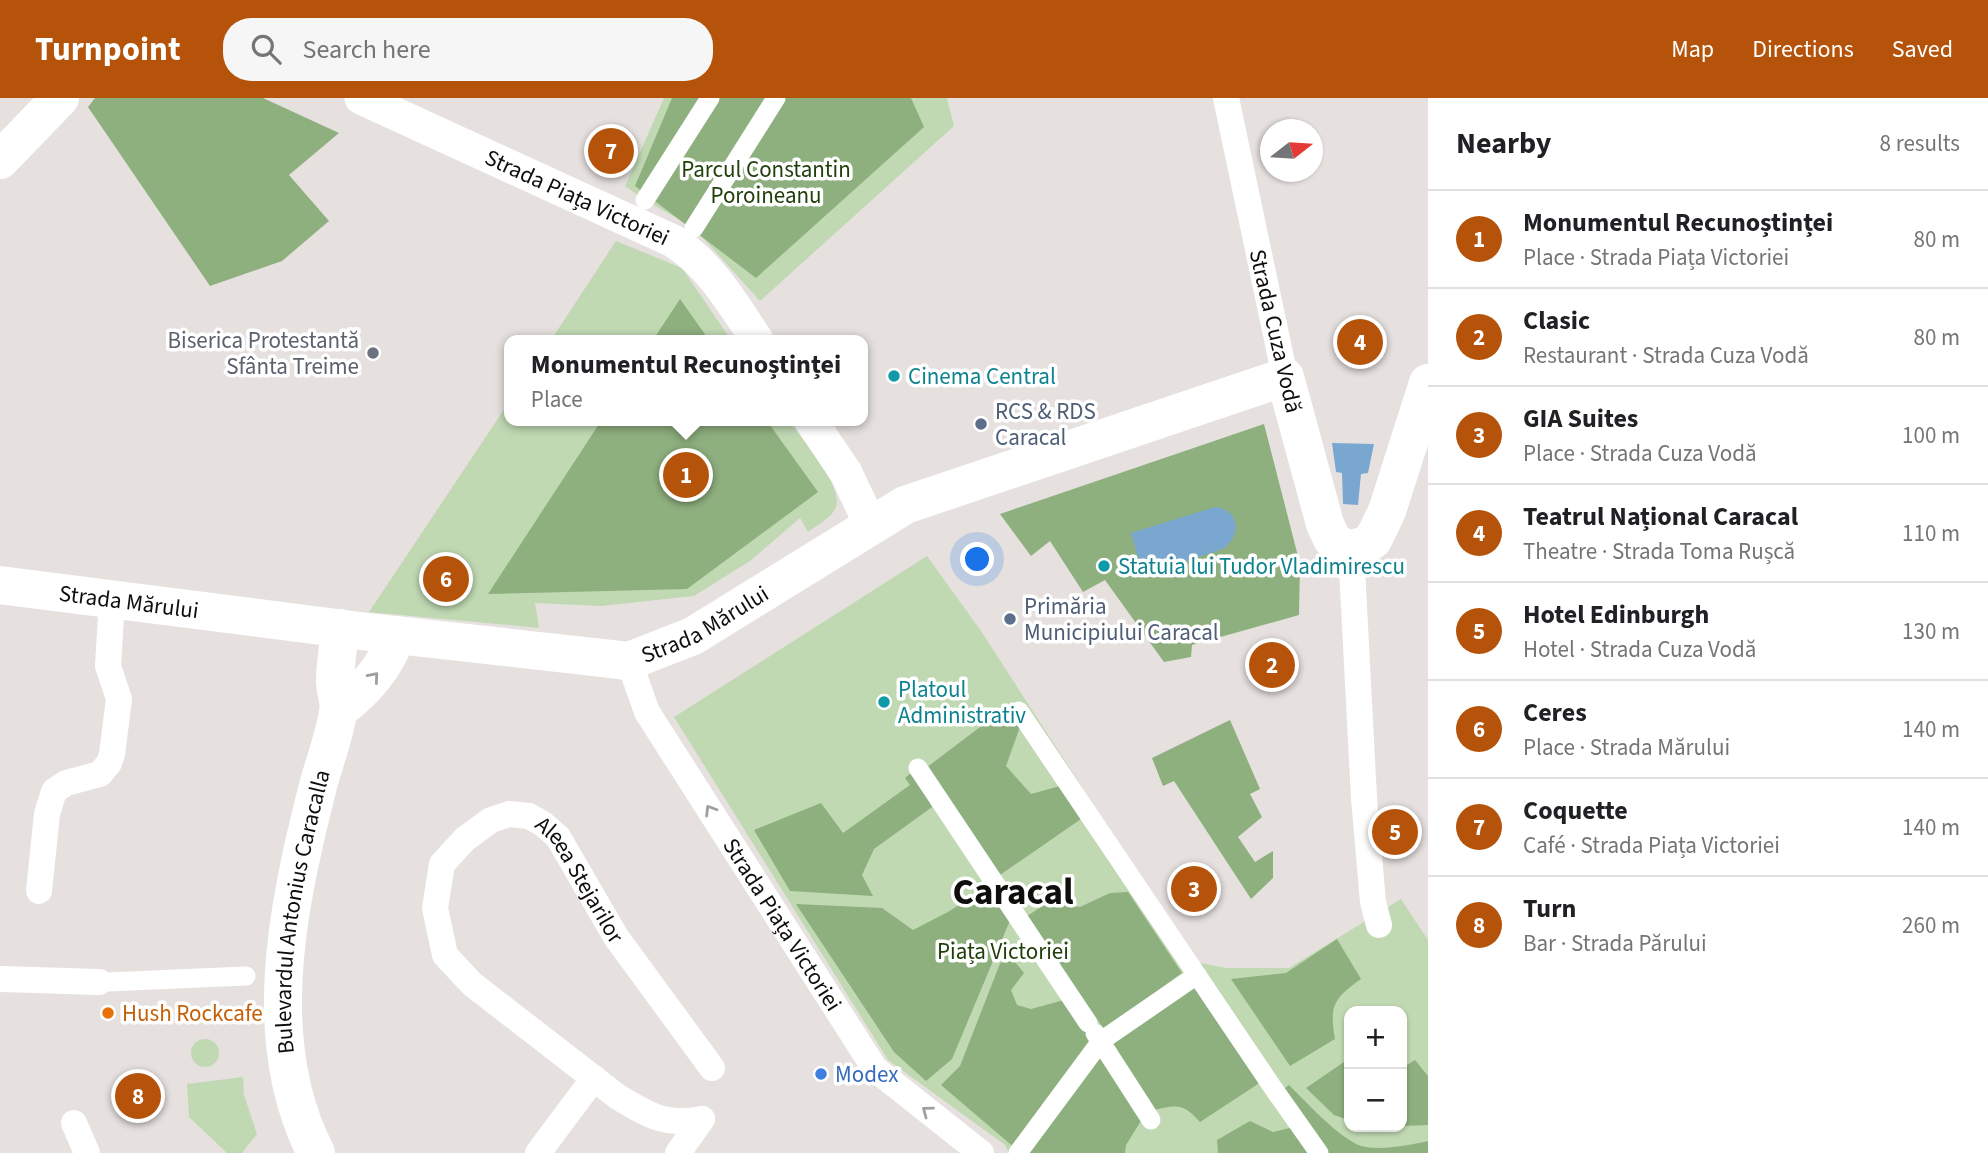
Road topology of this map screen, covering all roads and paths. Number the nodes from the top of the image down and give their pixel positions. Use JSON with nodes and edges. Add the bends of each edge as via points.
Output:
{"nodes":[{"id":1,"x":60,"y":98,"type":"edge"},
{"id":2,"x":361,"y":98,"type":"edge"},
{"id":3,"x":710,"y":98,"type":"edge"},
{"id":4,"x":776,"y":98,"type":"edge"},
{"id":5,"x":1226,"y":98,"type":"edge"},
{"id":6,"x":0,"y":160,"type":"edge"},
{"id":7,"x":645,"y":200,"type":"dead end"},
{"id":8,"x":694,"y":228,"type":"dead end"},
{"id":9,"x":754,"y":335,"type":"edge"},
{"id":10,"x":1285,"y":377,"type":"junction"},
{"id":11,"x":1428,"y":383,"type":"edge"},
{"id":12,"x":814,"y":426,"type":"edge"},
{"id":13,"x":1420,"y":434,"type":"edge"},
{"id":14,"x":871,"y":526,"type":"junction"},
{"id":15,"x":1351,"y":549,"type":"junction"},
{"id":16,"x":0,"y":585,"type":"edge"},
{"id":17,"x":112,"y":599,"type":"junction"},
{"id":18,"x":340,"y":628,"type":"junction"},
{"id":19,"x":397,"y":635,"type":"junction"},
{"id":20,"x":629,"y":661,"type":"junction"},
{"id":21,"x":339,"y":710,"type":"junction"},
{"id":22,"x":1019,"y":711,"type":"dead end"},
{"id":23,"x":918,"y":768,"type":"dead end"},
{"id":24,"x":39,"y":891,"type":"dead end"},
{"id":25,"x":1379,"y":925,"type":"dead end"},
{"id":26,"x":1197,"y":975,"type":"junction"},
{"id":27,"x":246,"y":976,"type":"dead end"},
{"id":28,"x":0,"y":979,"type":"edge"},
{"id":29,"x":105,"y":982,"type":"joint"},
{"id":30,"x":1095,"y":1032,"type":"junction"},
{"id":31,"x":712,"y":1068,"type":"dead end"},
{"id":32,"x":594,"y":1078,"type":"junction"},
{"id":33,"x":1151,"y":1120,"type":"dead end"},
{"id":34,"x":74,"y":1123,"type":"dead end"},
{"id":35,"x":87,"y":1153,"type":"edge"},
{"id":36,"x":316,"y":1153,"type":"edge"},
{"id":37,"x":538,"y":1153,"type":"edge"},
{"id":38,"x":678,"y":1153,"type":"edge"},
{"id":39,"x":981,"y":1153,"type":"edge"},
{"id":40,"x":1018,"y":1153,"type":"edge"},
{"id":41,"x":1319,"y":1153,"type":"edge"}],
"edges":[{"from":1,"to":6,"type":"main road"},
{"from":2,"to":9,"type":"street","name":"Strada Piața Victoriei","via":[[674,241],[722,288]]},
{"from":3,"to":7,"type":"street"},
{"from":4,"to":8,"type":"street"},
{"from":5,"to":10,"type":"street","name":"Strada Cuza Vodă"},
{"from":10,"to":14,"type":"main road","name":"Strada Mărului","via":[[905,505]]},
{"from":10,"to":15,"type":"main road","name":"Strada Cuza Vodă","via":[[1325,524],[1332,539]]},
{"from":11,"to":13,"type":"main road"},
{"from":12,"to":14,"type":"street","via":[[846,473]]},
{"from":13,"to":15,"type":"main road","via":[[1373,540]]},
{"from":14,"to":20,"type":"main road","name":"Strada Mărului","via":[[693,636]]},
{"from":15,"to":25,"type":"street","via":[[1364,798]]},
{"from":16,"to":17,"type":"main road","name":"Strada Mărului"},
{"from":17,"to":18,"type":"main road","name":"Strada Mărului"},
{"from":17,"to":24,"type":"street","via":[[108,666],[119,699],[112,754],[100,774],[54,791],[47,814]]},
{"from":18,"to":19,"type":"main road","name":"Strada Mărului"},
{"from":18,"to":21,"type":"main road","name":"Bulevardul Antonius Caracalla","via":[[335,681]]},
{"from":19,"to":20,"type":"main road","name":"Strada Mărului"},
{"from":21,"to":19,"type":"main road","one_way":true,"via":[[382,668]]},
{"from":39,"to":20,"type":"street","name":"Strada Piața Victoriei","one_way":true,"via":[[874,1069],[648,712]]},
{"from":21,"to":36,"type":"main road","name":"Bulevardul Antonius Caracalla","via":[[304,841],[285,965],[286,1060],[296,1104]]},
{"from":22,"to":26,"type":"street"},
{"from":23,"to":30,"type":"street"},
{"from":26,"to":30,"type":"street"},
{"from":26,"to":41,"type":"street"},
{"from":27,"to":29,"type":"street"},
{"from":28,"to":29,"type":"street"},
{"from":30,"to":33,"type":"street"},
{"from":30,"to":40,"type":"street"},
{"from":31,"to":32,"type":"street","name":"Aleea Stejarilor","via":[[616,937],[558,837],[528,816],[509,814],[491,820],[442,863],[435,908],[445,955],[472,984]]},
{"from":32,"to":37,"type":"street"},
{"from":32,"to":38,"type":"street","name":"Aleea Stejarilor","via":[[618,1097],[663,1120],[702,1119]]},
{"from":34,"to":35,"type":"street"}]}
